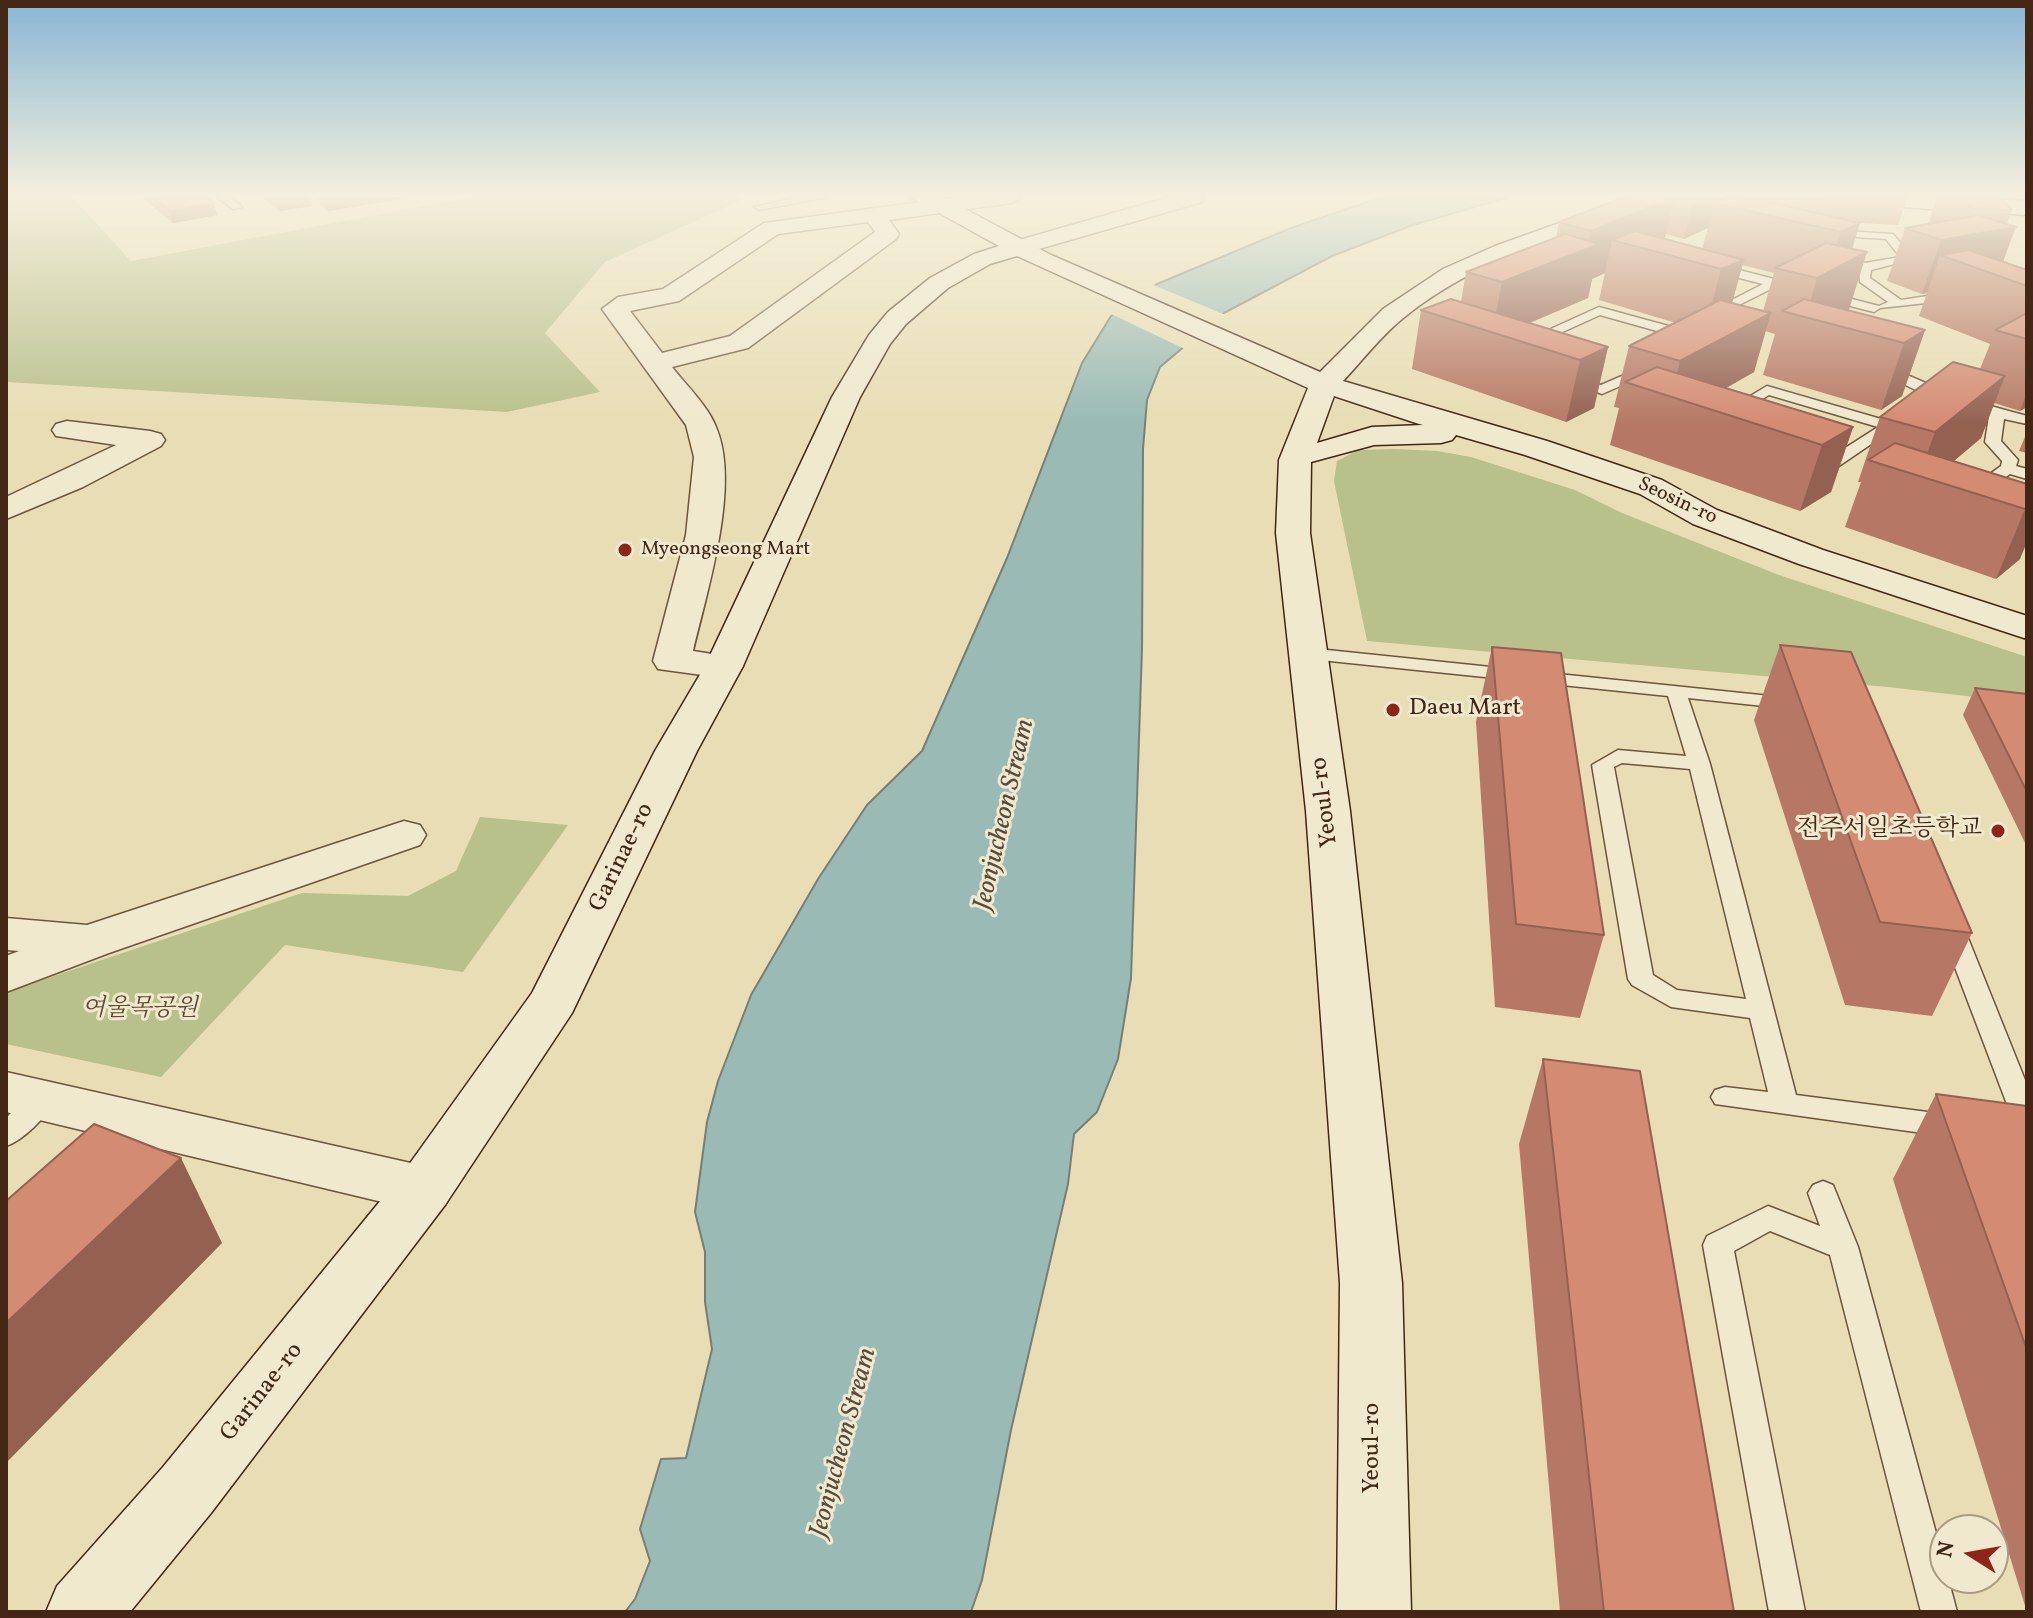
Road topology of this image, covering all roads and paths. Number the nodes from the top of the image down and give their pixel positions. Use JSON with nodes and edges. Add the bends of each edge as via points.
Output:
{"nodes":[{"id":1,"x":705,"y":273,"type":"edge"},
{"id":2,"x":835,"y":273,"type":"edge"},
{"id":3,"x":958,"y":273,"type":"edge"},
{"id":4,"x":1072,"y":273,"type":"edge"},
{"id":5,"x":1456,"y":273,"type":"edge"},
{"id":6,"x":1732,"y":273,"type":"edge"},
{"id":7,"x":1865,"y":273,"type":"edge"},
{"id":8,"x":1773,"y":283,"type":"junction"},
{"id":9,"x":1966,"y":294,"type":"edge"},
{"id":10,"x":1701,"y":298,"type":"edge"},
{"id":11,"x":1899,"y":304,"type":"junction"},
{"id":12,"x":1695,"y":348,"type":"edge"},
{"id":13,"x":1512,"y":350,"type":"edge"},
{"id":14,"x":656,"y":363,"type":"junction"},
{"id":15,"x":1874,"y":363,"type":"edge"},
{"id":16,"x":1655,"y":366,"type":"edge"},
{"id":17,"x":1557,"y":375,"type":"edge"},
{"id":18,"x":1306,"y":376,"type":"junction"},
{"id":19,"x":1931,"y":403,"type":"junction"},
{"id":20,"x":1997,"y":414,"type":"junction"},
{"id":21,"x":1720,"y":418,"type":"dead end"},
{"id":22,"x":2027,"y":420,"type":"edge"},
{"id":23,"x":1455,"y":426,"type":"junction"},
{"id":24,"x":1889,"y":426,"type":"junction"},
{"id":25,"x":67,"y":430,"type":"dead end"},
{"id":26,"x":1298,"y":452,"type":"junction"},
{"id":27,"x":1800,"y":455,"type":"edge"},
{"id":28,"x":2008,"y":468,"type":"junction"},
{"id":29,"x":2027,"y":474,"type":"edge"},
{"id":30,"x":1962,"y":501,"type":"edge"},
{"id":31,"x":6,"y":509,"type":"edge"},
{"id":32,"x":2027,"y":628,"type":"edge"},
{"id":33,"x":1308,"y":654,"type":"junction"},
{"id":34,"x":724,"y":666,"type":"junction"},
{"id":35,"x":1676,"y":691,"type":"junction"},
{"id":36,"x":1808,"y":704,"type":"edge"},
{"id":37,"x":1699,"y":764,"type":"junction"},
{"id":38,"x":404,"y":835,"type":"dead end"},
{"id":39,"x":1941,"y":901,"type":"edge"},
{"id":40,"x":6,"y":934,"type":"edge"},
{"id":41,"x":92,"y":941,"type":"junction"},
{"id":42,"x":6,"y":975,"type":"edge"},
{"id":43,"x":1761,"y":1010,"type":"junction"},
{"id":44,"x":1725,"y":1097,"type":"dead end"},
{"id":45,"x":1785,"y":1104,"type":"junction"},
{"id":46,"x":18,"y":1109,"type":"edge"},
{"id":47,"x":2027,"y":1120,"type":"edge"},
{"id":48,"x":2027,"y":1136,"type":"edge"},
{"id":49,"x":424,"y":1189,"type":"junction"},
{"id":50,"x":1823,"y":1193,"type":"dead end"},
{"id":51,"x":1843,"y":1247,"type":"junction"},
{"id":52,"x":83,"y":1612,"type":"edge"},
{"id":53,"x":1374,"y":1612,"type":"edge"},
{"id":54,"x":1787,"y":1612,"type":"edge"},
{"id":55,"x":1939,"y":1612,"type":"edge"}],
"edges":[{"from":1,"to":14,"type":"street","via":[[670,296],[627,302],[615,309]]},
{"from":2,"to":14,"type":"street","via":[[739,342]]},
{"from":3,"to":34,"type":"street","name":"Garinae-ro","via":[[897,318],[878,341],[846,397]]},
{"from":4,"to":18,"type":"street","name":"Seosin-ro"},
{"from":5,"to":18,"type":"street","name":"Yeoul-ro"},
{"from":6,"to":8,"type":"lane"},
{"from":7,"to":11,"type":"lane","via":[[1864,279]]},
{"from":8,"to":10,"type":"lane","via":[[1729,306]]},
{"from":8,"to":11,"type":"lane","via":[[1869,312]]},
{"from":9,"to":11,"type":"lane"},
{"from":12,"to":13,"type":"lane","via":[[1599,311]]},
{"from":14,"to":34,"type":"street","via":[[701,425],[710,457],[703,535],[672,661]]},
{"from":15,"to":19,"type":"lane"},
{"from":16,"to":17,"type":"lane","via":[[1602,390]]},
{"from":18,"to":23,"type":"street","name":"Seosin-ro"},
{"from":18,"to":26,"type":"street","name":"Yeoul-ro"},
{"from":19,"to":20,"type":"lane"},
{"from":19,"to":24,"type":"lane"},
{"from":20,"to":22,"type":"lane"},
{"from":20,"to":28,"type":"lane","via":[[1993,442],[2010,460]]},
{"from":21,"to":24,"type":"lane","via":[[1767,390]]},
{"from":23,"to":26,"type":"street","via":[[1443,434],[1362,437],[1317,453]]},
{"from":23,"to":32,"type":"street","name":"Seosin-ro","via":[[1651,487],[1705,517],[1811,557]]},
{"from":24,"to":27,"type":"lane","via":[[1830,465]]},
{"from":25,"to":31,"type":"street","via":[[150,440]]},
{"from":26,"to":33,"type":"street","name":"Yeoul-ro","via":[[1293,533]]},
{"from":28,"to":29,"type":"lane"},
{"from":28,"to":30,"type":"lane"},
{"from":33,"to":35,"type":"lane"},
{"from":33,"to":53,"type":"street","name":"Yeoul-ro","via":[[1328,811],[1371,1283]]},
{"from":34,"to":49,"type":"street","name":"Garinae-ro","via":[[676,751],[554,1000]]},
{"from":35,"to":36,"type":"lane"},
{"from":35,"to":37,"type":"lane"},
{"from":37,"to":43,"type":"lane"},
{"from":37,"to":43,"type":"lane","via":[[1618,756],[1603,765],[1641,979],[1671,998]]},
{"from":38,"to":41,"type":"street"},
{"from":39,"to":47,"type":"lane"},
{"from":40,"to":41,"type":"street"},
{"from":41,"to":42,"type":"street"},
{"from":43,"to":45,"type":"lane"},
{"from":44,"to":45,"type":"lane"},
{"from":45,"to":48,"type":"lane"},
{"from":46,"to":49,"type":"street"},
{"from":49,"to":52,"type":"street","name":"Garinae-ro","via":[[187,1490]]},
{"from":50,"to":51,"type":"lane"},
{"from":51,"to":54,"type":"lane","via":[[1768,1218],[1718,1245]]},
{"from":51,"to":55,"type":"lane"}]}
